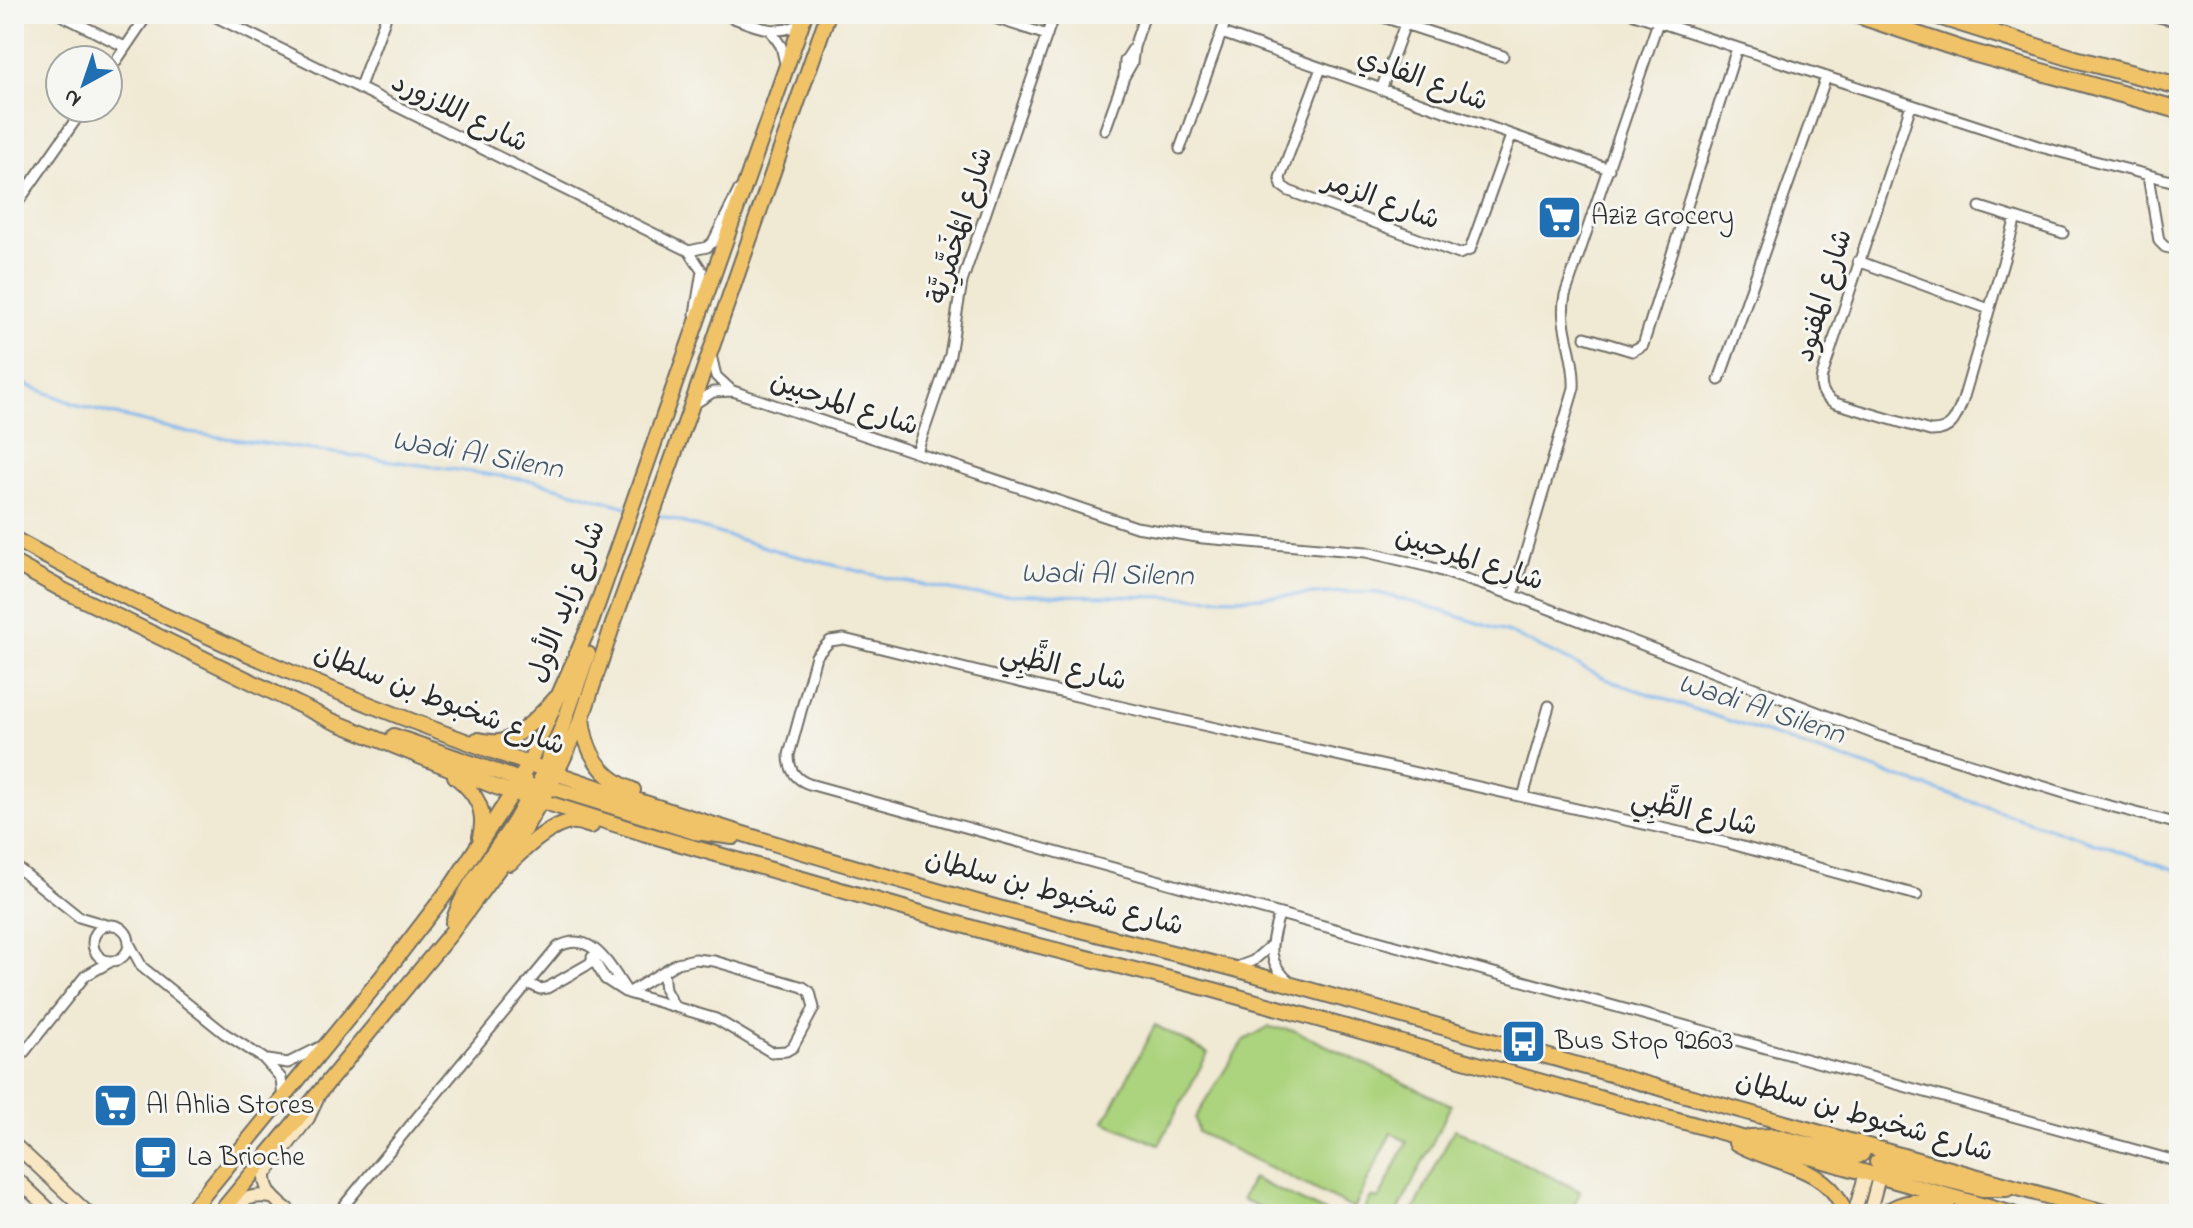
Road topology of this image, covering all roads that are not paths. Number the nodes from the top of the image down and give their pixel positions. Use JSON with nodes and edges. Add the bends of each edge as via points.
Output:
{"nodes":[{"id":1,"x":59,"y":14,"type":"edge"},
{"id":2,"x":148,"y":14,"type":"edge"},
{"id":3,"x":210,"y":14,"type":"edge"},
{"id":4,"x":387,"y":14,"type":"edge"},
{"id":5,"x":723,"y":14,"type":"edge"},
{"id":6,"x":828,"y":14,"type":"edge"},
{"id":7,"x":982,"y":14,"type":"edge"},
{"id":8,"x":1054,"y":14,"type":"edge"},
{"id":9,"x":1145,"y":14,"type":"edge"},
{"id":10,"x":1228,"y":14,"type":"edge"},
{"id":11,"x":1374,"y":14,"type":"edge"},
{"id":12,"x":1634,"y":14,"type":"edge"},
{"id":13,"x":1855,"y":14,"type":"edge"},
{"id":14,"x":1932,"y":14,"type":"edge"},
{"id":15,"x":2146,"y":14,"type":"edge"},
{"id":16,"x":804,"y":18,"type":"edge"},
{"id":17,"x":1658,"y":22,"type":"junction"},
{"id":18,"x":2179,"y":22,"type":"edge"},
{"id":19,"x":1405,"y":24,"type":"junction"},
{"id":20,"x":770,"y":30,"type":"junction"},
{"id":21,"x":1222,"y":33,"type":"junction"},
{"id":22,"x":1047,"y":35,"type":"junction"},
{"id":23,"x":125,"y":47,"type":"joint"},
{"id":24,"x":1737,"y":48,"type":"junction"},
{"id":25,"x":1503,"y":56,"type":"dead end"},
{"id":26,"x":1321,"y":68,"type":"junction"},
{"id":27,"x":784,"y":75,"type":"junction"},
{"id":28,"x":1826,"y":77,"type":"junction"},
{"id":29,"x":2179,"y":86,"type":"edge"},
{"id":30,"x":359,"y":89,"type":"junction"},
{"id":31,"x":1381,"y":90,"type":"junction"},
{"id":32,"x":1911,"y":105,"type":"junction"},
{"id":33,"x":2179,"y":110,"type":"edge"},
{"id":34,"x":73,"y":124,"type":"edge"},
{"id":35,"x":1105,"y":130,"type":"dead end"},
{"id":36,"x":1511,"y":136,"type":"junction"},
{"id":37,"x":1180,"y":149,"type":"dead end"},
{"id":38,"x":1609,"y":169,"type":"junction"},
{"id":39,"x":2148,"y":176,"type":"junction"},
{"id":40,"x":747,"y":180,"type":"junction"},
{"id":41,"x":2179,"y":183,"type":"edge"},
{"id":42,"x":1980,"y":207,"type":"dead end"},
{"id":43,"x":14,"y":208,"type":"edge"},
{"id":44,"x":2016,"y":218,"type":"junction"},
{"id":45,"x":2063,"y":233,"type":"dead end"},
{"id":46,"x":2179,"y":250,"type":"edge"},
{"id":47,"x":689,"y":251,"type":"junction"},
{"id":48,"x":1858,"y":261,"type":"junction"},
{"id":49,"x":1989,"y":309,"type":"junction"},
{"id":50,"x":696,"y":325,"type":"junction"},
{"id":51,"x":1585,"y":337,"type":"dead end"},
{"id":52,"x":711,"y":350,"type":"junction"},
{"id":53,"x":1719,"y":380,"type":"dead end"},
{"id":54,"x":733,"y":391,"type":"junction"},
{"id":55,"x":691,"y":407,"type":"junction"},
{"id":56,"x":917,"y":452,"type":"junction"},
{"id":57,"x":14,"y":539,"type":"edge"},
{"id":58,"x":14,"y":563,"type":"edge"},
{"id":59,"x":1513,"y":595,"type":"junction"},
{"id":60,"x":592,"y":620,"type":"junction"},
{"id":61,"x":564,"y":689,"type":"junction"},
{"id":62,"x":1549,"y":706,"type":"dead end"},
{"id":63,"x":582,"y":718,"type":"junction"},
{"id":64,"x":330,"y":720,"type":"junction"},
{"id":65,"x":445,"y":735,"type":"junction"},
{"id":66,"x":439,"y":764,"type":"junction"},
{"id":67,"x":535,"y":783,"type":"junction"},
{"id":68,"x":1523,"y":797,"type":"junction"},
{"id":69,"x":2179,"y":824,"type":"edge"},
{"id":70,"x":643,"y":833,"type":"junction"},
{"id":71,"x":752,"y":837,"type":"junction"},
{"id":72,"x":477,"y":849,"type":"junction"},
{"id":73,"x":14,"y":865,"type":"edge"},
{"id":74,"x":489,"y":883,"type":"junction"},
{"id":75,"x":1917,"y":895,"type":"dead end"},
{"id":76,"x":1279,"y":914,"type":"junction"},
{"id":77,"x":79,"y":917,"type":"junction"},
{"id":78,"x":106,"y":925,"type":"junction"},
{"id":79,"x":451,"y":933,"type":"junction"},
{"id":80,"x":130,"y":945,"type":"junction"},
{"id":81,"x":93,"y":946,"type":"junction"},
{"id":82,"x":590,"y":946,"type":"junction"},
{"id":83,"x":1270,"y":946,"type":"junction"},
{"id":84,"x":113,"y":961,"type":"junction"},
{"id":85,"x":594,"y":961,"type":"junction"},
{"id":86,"x":142,"y":967,"type":"junction"},
{"id":87,"x":1231,"y":968,"type":"junction"},
{"id":88,"x":663,"y":972,"type":"junction"},
{"id":89,"x":85,"y":976,"type":"junction"},
{"id":90,"x":527,"y":983,"type":"junction"},
{"id":91,"x":1295,"y":986,"type":"junction"},
{"id":92,"x":628,"y":993,"type":"junction"},
{"id":93,"x":674,"y":1006,"type":"junction"},
{"id":94,"x":333,"y":1038,"type":"junction"},
{"id":95,"x":263,"y":1058,"type":"junction"},
{"id":96,"x":14,"y":1065,"type":"edge"},
{"id":97,"x":318,"y":1091,"type":"junction"},
{"id":98,"x":283,"y":1099,"type":"junction"},
{"id":99,"x":1719,"y":1131,"type":"junction"},
{"id":100,"x":1746,"y":1139,"type":"junction"},
{"id":101,"x":14,"y":1144,"type":"edge"},
{"id":102,"x":1863,"y":1145,"type":"junction"},
{"id":103,"x":2179,"y":1162,"type":"edge"},
{"id":104,"x":14,"y":1176,"type":"edge"},
{"id":105,"x":1873,"y":1176,"type":"junction"},
{"id":106,"x":2015,"y":1187,"type":"junction"},
{"id":107,"x":272,"y":1197,"type":"junction"},
{"id":108,"x":2005,"y":1212,"type":"edge"},
{"id":109,"x":54,"y":1214,"type":"edge"},
{"id":110,"x":89,"y":1214,"type":"edge"},
{"id":111,"x":188,"y":1214,"type":"edge"},
{"id":112,"x":219,"y":1214,"type":"edge"},
{"id":113,"x":230,"y":1214,"type":"edge"},
{"id":114,"x":293,"y":1214,"type":"edge"},
{"id":115,"x":337,"y":1214,"type":"edge"},
{"id":116,"x":1845,"y":1214,"type":"edge"},
{"id":117,"x":1854,"y":1214,"type":"edge"},
{"id":118,"x":1869,"y":1214,"type":"edge"},
{"id":119,"x":1884,"y":1214,"type":"edge"},
{"id":120,"x":2111,"y":1214,"type":"edge"}],
"edges":[{"from":1,"to":23,"type":"street"},
{"from":2,"to":23,"type":"street"},
{"from":3,"to":30,"type":"street","name":"شارع اللازورد"},
{"from":4,"to":30,"type":"street"},
{"from":5,"to":20,"type":"street"},
{"from":6,"to":52,"type":"main road","name":"شارع زايد الأول"},
{"from":7,"to":22,"type":"street"},
{"from":8,"to":22,"type":"street","name":"شارع المْخَمَّرِيَّة"},
{"from":9,"to":35,"type":"street"},
{"from":10,"to":21,"type":"street"},
{"from":11,"to":19,"type":"street"},
{"from":12,"to":17,"type":"street"},
{"from":13,"to":33,"type":"highway"},
{"from":14,"to":29,"type":"highway"},
{"from":15,"to":18,"type":"street"},
{"from":16,"to":20,"type":"street","via":[[787,30]]},
{"from":16,"to":27,"type":"main road","name":"شارع زايد الأول"},
{"from":17,"to":24,"type":"street"},
{"from":17,"to":38,"type":"street"},
{"from":19,"to":25,"type":"street"},
{"from":19,"to":31,"type":"street"},
{"from":20,"to":27,"type":"street","via":[[781,46]]},
{"from":21,"to":26,"type":"street","name":"شارع الفادي"},
{"from":21,"to":37,"type":"street"},
{"from":22,"to":56,"type":"street","name":"شارع المْخَمَّرِيَّة","via":[[962,282],[950,355]]},
{"from":24,"to":28,"type":"street"},
{"from":24,"to":51,"type":"street","via":[[1643,345],[1632,351]]},
{"from":26,"to":31,"type":"street","name":"شارع الفادي"},
{"from":26,"to":36,"type":"street","name":"شارع الزمر","via":[[1280,178],[1282,186],[1459,254],[1470,250]]},
{"from":27,"to":40,"type":"main road","name":"شارع زايد الأول"},
{"from":28,"to":32,"type":"street"},
{"from":28,"to":53,"type":"street"},
{"from":30,"to":47,"type":"street","name":"شارع اللازورد"},
{"from":31,"to":36,"type":"street","name":"شارع الفادي"},
{"from":32,"to":39,"type":"street"},
{"from":32,"to":48,"type":"street","name":"شارع المفنود"},
{"from":34,"to":43,"type":"street"},
{"from":36,"to":38,"type":"street","name":"شارع الفادي"},
{"from":38,"to":59,"type":"street","via":[[1563,303],[1575,375],[1572,401]]},
{"from":39,"to":41,"type":"street"},
{"from":39,"to":46,"type":"street","via":[[2159,241]]},
{"from":40,"to":47,"type":"street","via":[[713,242]]},
{"from":40,"to":50,"type":"main road","name":"شارع زايد الأول"},
{"from":42,"to":44,"type":"street"},
{"from":44,"to":45,"type":"street"},
{"from":44,"to":49,"type":"street","name":"شارع المفنود"},
{"from":47,"to":50,"type":"street","via":[[702,271]]},
{"from":48,"to":49,"type":"street"},
{"from":48,"to":49,"type":"street","name":"شارع المفنود","via":[[1821,380],[1824,394],[1835,403],[1930,431],[1947,429],[1957,415]]},
{"from":50,"to":60,"type":"main road","name":"شارع زايد الأول"},
{"from":52,"to":54,"type":"street","name":"شارع المرحبين","via":[[716,376]]},
{"from":52,"to":55,"type":"main road","name":"شارع زايد الأول"},
{"from":54,"to":55,"type":"street","name":"شارع المرحبين","via":[[706,394]]},
{"from":54,"to":56,"type":"street","name":"شارع المرحبين"},
{"from":55,"to":63,"type":"main road","name":"شارع زايد الأول"},
{"from":56,"to":59,"type":"street","name":"شارع المرحبين","via":[[1151,531],[1366,552]]},
{"from":57,"to":65,"type":"main road","name":"شارع شخبوط بن سلطان","via":[[190,628]]},
{"from":58,"to":64,"type":"main road","name":"شارع شخبوط بن سلطان"},
{"from":59,"to":69,"type":"street","name":"شارع المرحبين","via":[[1877,735]]},
{"from":60,"to":61,"type":"main road","name":"شارع زايد الأول"},
{"from":60,"to":67,"type":"main road","via":[[588,653],[565,720]]},
{"from":61,"to":65,"type":"main road","via":[[504,741]]},
{"from":61,"to":67,"type":"main road","name":"شارع زايد الأول"},
{"from":62,"to":68,"type":"street"},
{"from":63,"to":67,"type":"main road","name":"شارع زايد الأول"},
{"from":63,"to":71,"type":"main road","via":[[589,750],[613,781],[716,818]]},
{"from":64,"to":66,"type":"main road","name":"شارع شخبوط بن سلطان"},
{"from":64,"to":67,"type":"main road"},
{"from":65,"to":67,"type":"main road","name":"شارع شخبوط بن سلطان"},
{"from":66,"to":67,"type":"main road","name":"شارع شخبوط بن سلطان"},
{"from":66,"to":72,"type":"main road","via":[[477,797],[483,824]]},
{"from":67,"to":70,"type":"main road","name":"شارع شخبوط بن سلطان"},
{"from":67,"to":71,"type":"main road","name":"شارع شخبوط بن سلطان"},
{"from":67,"to":72,"type":"main road","name":"شارع زايد الأول"},
{"from":67,"to":74,"type":"main road","name":"شارع زايد الأول","via":[[533,819]]},
{"from":67,"to":79,"type":"main road","via":[[459,905]]},
{"from":68,"to":75,"type":"street","name":"شارع الظَّبِي","via":[[1728,843]]},
{"from":68,"to":76,"type":"street","name":"شارع الظَّبِي","via":[[844,639],[819,650],[789,755],[791,770],[801,781]]},
{"from":70,"to":74,"type":"main road","via":[[567,823],[529,846]]},
{"from":70,"to":99,"type":"main road","name":"شارع شخبوط بن سلطان"},
{"from":71,"to":87,"type":"main road","name":"شارع شخبوط بن سلطان"},
{"from":72,"to":94,"type":"main road","name":"شارع زايد الأول"},
{"from":73,"to":77,"type":"street"},
{"from":74,"to":79,"type":"main road","name":"شارع زايد الأول"},
{"from":76,"to":83,"type":"street"},
{"from":76,"to":103,"type":"street","name":"شارع الظَّبِي"},
{"from":77,"to":78,"type":"street"},
{"from":77,"to":81,"type":"street"},
{"from":78,"to":80,"type":"street","via":[[123,929]]},
{"from":78,"to":81,"type":"street","via":[[95,934]]},
{"from":79,"to":97,"type":"main road","name":"شارع زايد الأول"},
{"from":80,"to":84,"type":"street","via":[[126,955]]},
{"from":80,"to":86,"type":"street"},
{"from":81,"to":84,"type":"street","via":[[99,958]]},
{"from":81,"to":89,"type":"street"},
{"from":82,"to":85,"type":"street"},
{"from":82,"to":90,"type":"street","via":[[574,941],[558,947]]},
{"from":82,"to":92,"type":"street"},
{"from":83,"to":87,"type":"street","via":[[1253,961]]},
{"from":83,"to":91,"type":"street","via":[[1278,970]]},
{"from":84,"to":86,"type":"street"},
{"from":84,"to":89,"type":"street"},
{"from":85,"to":90,"type":"street","via":[[547,988]]},
{"from":85,"to":92,"type":"street","via":[[605,979]]},
{"from":86,"to":95,"type":"street"},
{"from":87,"to":91,"type":"main road","name":"شارع شخبوط بن سلطان"},
{"from":88,"to":92,"type":"street"},
{"from":88,"to":93,"type":"street"},
{"from":88,"to":93,"type":"street","via":[[686,961],[714,961],[803,987],[814,1000],[798,1041],[779,1052],[764,1049],[716,1019]]},
{"from":89,"to":96,"type":"street"},
{"from":90,"to":115,"type":"street"},
{"from":91,"to":102,"type":"main road","name":"شارع شخبوط بن سلطان"},
{"from":92,"to":93,"type":"street"},
{"from":94,"to":95,"type":"street","via":[[288,1063]]},
{"from":94,"to":98,"type":"main road","name":"شارع زايد الأول"},
{"from":95,"to":98,"type":"street","via":[[281,1078]]},
{"from":97,"to":107,"type":"street","via":[[308,1118],[267,1169],[264,1181]]},
{"from":97,"to":112,"type":"main road","name":"شارع زايد الأول"},
{"from":98,"to":111,"type":"main road","name":"شارع زايد الأول"},
{"from":99,"to":100,"type":"main road","name":"شارع شخبوط بن سلطان"},
{"from":99,"to":116,"type":"main road","via":[[1747,1149],[1823,1179]]},
{"from":100,"to":102,"type":"main road","via":[[1773,1136],[1858,1156]]},
{"from":100,"to":105,"type":"main road","name":"شارع شخبوط بن سلطان"},
{"from":101,"to":110,"type":"street"},
{"from":102,"to":105,"type":"main road"},
{"from":102,"to":106,"type":"main road","name":"شارع شخبوط بن سلطان"},
{"from":104,"to":109,"type":"street"},
{"from":105,"to":106,"type":"main road","via":[[1982,1189]]},
{"from":105,"to":108,"type":"main road","name":"شارع شخبوط بن سلطان"},
{"from":105,"to":117,"type":"street"},
{"from":105,"to":118,"type":"street"},
{"from":106,"to":120,"type":"main road","name":"شارع شخبوط بن سلطان"},
{"from":107,"to":113,"type":"street","via":[[247,1197]]},
{"from":107,"to":114,"type":"street"},
{"from":108,"to":119,"type":"main road","via":[[1923,1200]]}]}
